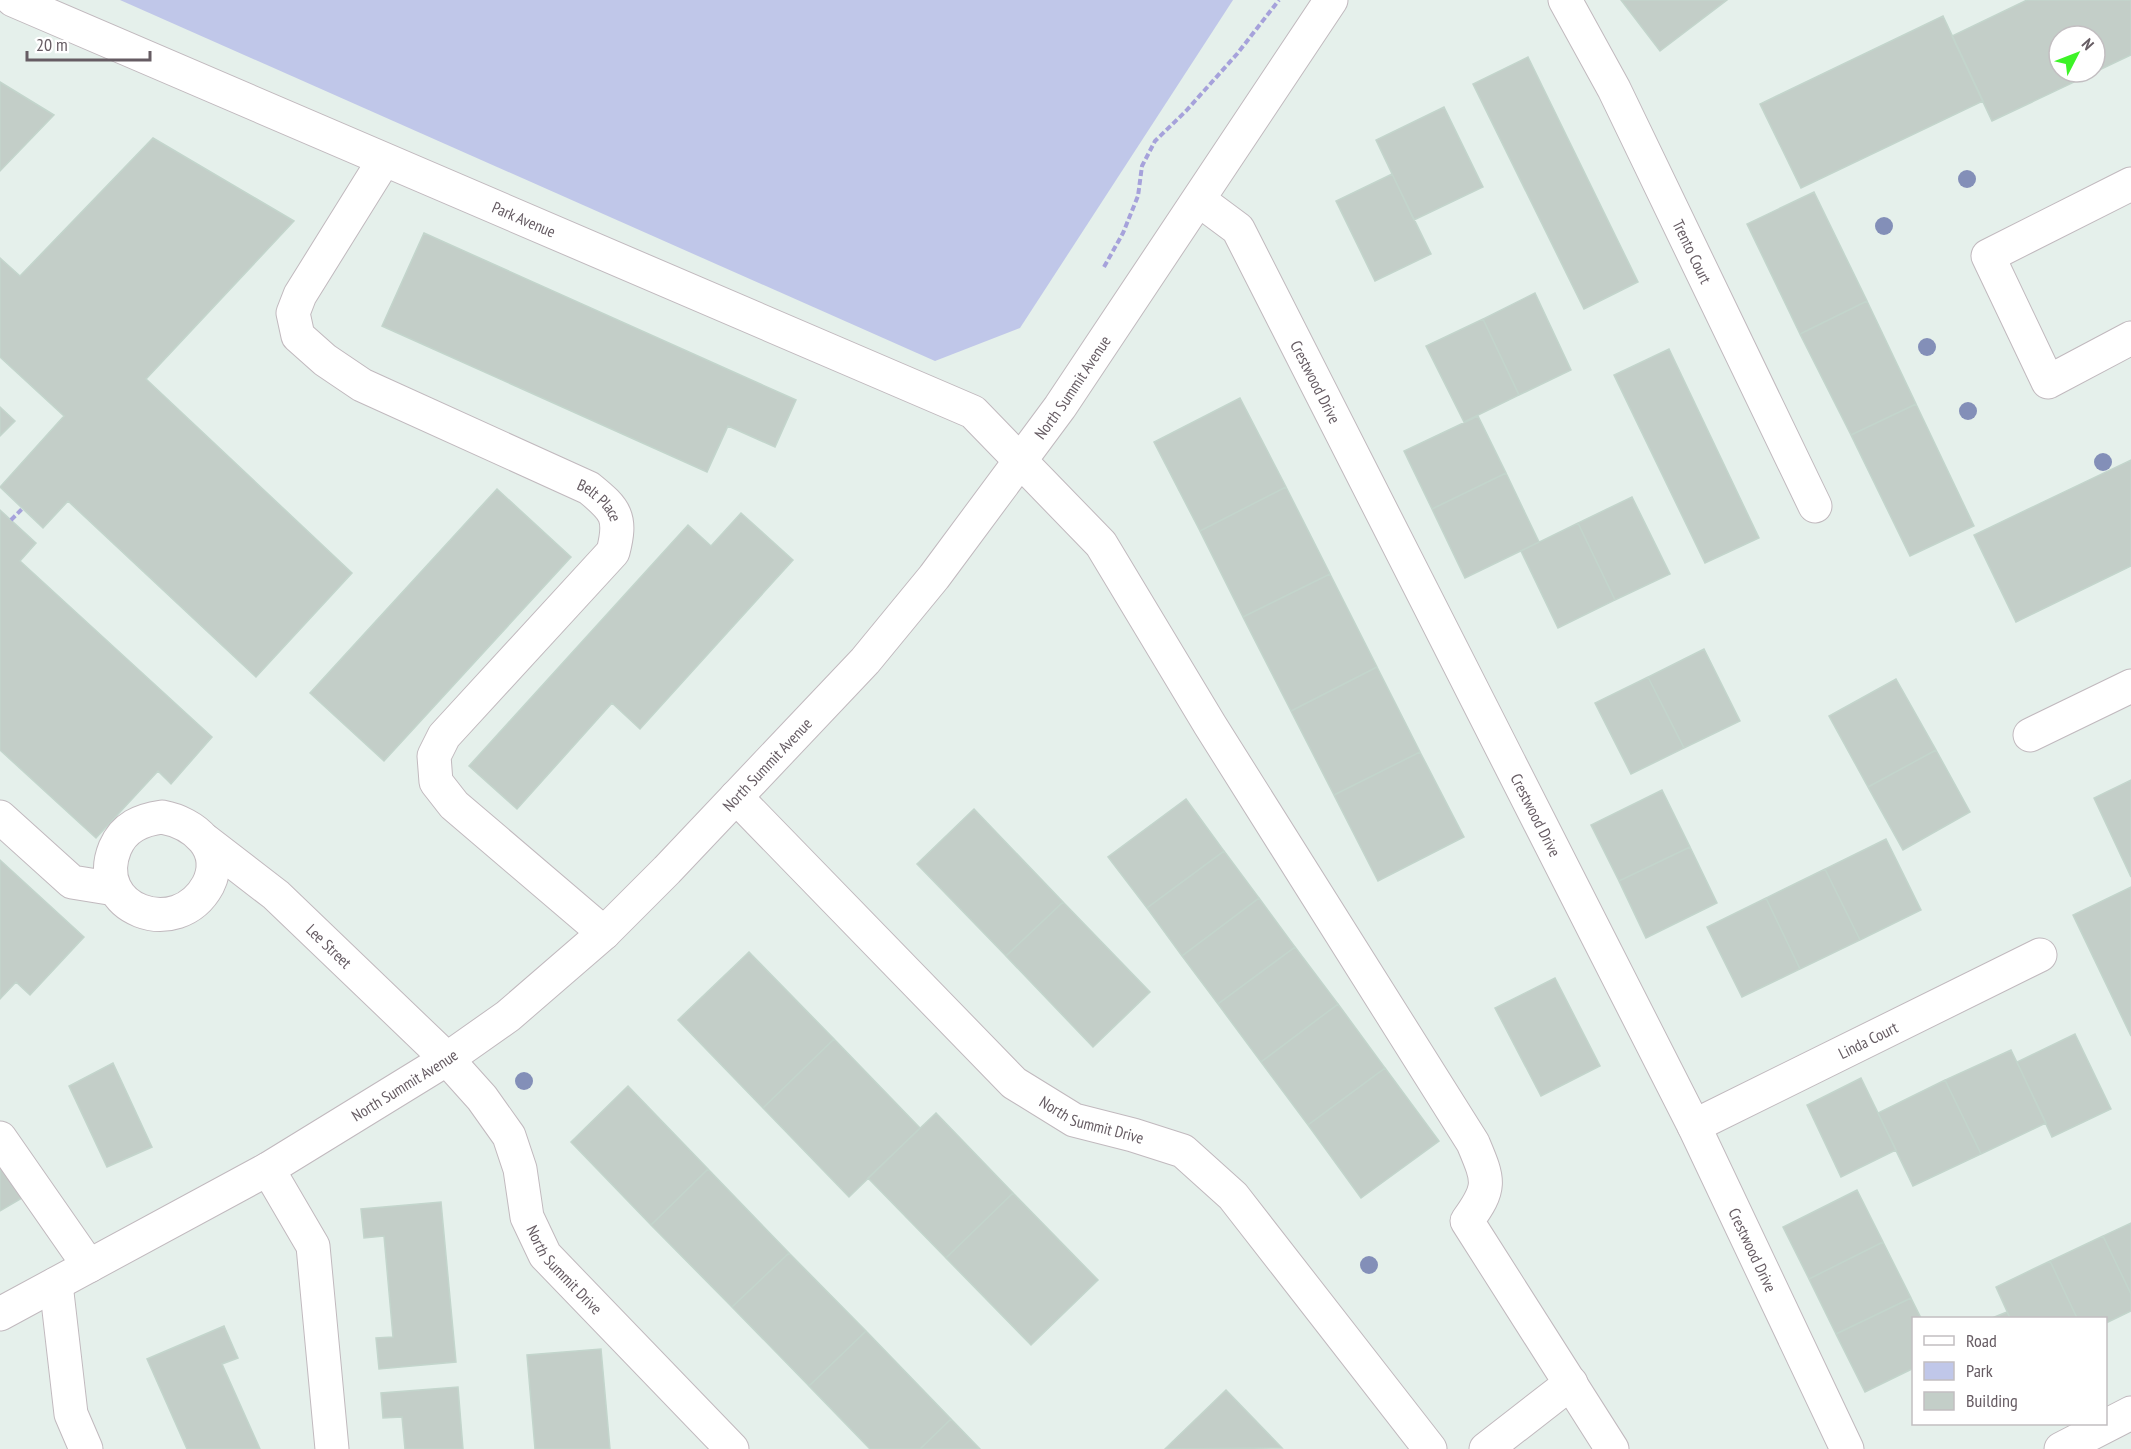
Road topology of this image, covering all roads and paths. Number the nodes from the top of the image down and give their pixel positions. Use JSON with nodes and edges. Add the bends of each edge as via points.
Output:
{"nodes":[{"id":1,"x":13,"y":0,"type":"edge"},
{"id":2,"x":1279,"y":0,"type":"edge"},
{"id":3,"x":1331,"y":0,"type":"edge"},
{"id":4,"x":1565,"y":0,"type":"edge"},
{"id":5,"x":384,"y":160,"type":"junction"},
{"id":6,"x":2131,"y":184,"type":"edge"},
{"id":7,"x":1199,"y":200,"type":"junction"},
{"id":8,"x":1101,"y":272,"type":"dead end"},
{"id":9,"x":2131,"y":338,"type":"edge"},
{"id":10,"x":1021,"y":463,"type":"junction"},
{"id":11,"x":1815,"y":506,"type":"dead end"},
{"id":12,"x":22,"y":508,"type":"dead end"},
{"id":13,"x":11,"y":520,"type":"dead end"},
{"id":14,"x":2131,"y":686,"type":"edge"},
{"id":15,"x":2030,"y":735,"type":"dead end"},
{"id":16,"x":736,"y":797,"type":"junction"},
{"id":17,"x":0,"y":817,"type":"edge"},
{"id":18,"x":206,"y":840,"type":"junction"},
{"id":19,"x":115,"y":889,"type":"junction"},
{"id":20,"x":604,"y":933,"type":"junction"},
{"id":21,"x":2040,"y":955,"type":"dead end"},
{"id":22,"x":447,"y":1059,"type":"junction"},
{"id":23,"x":1694,"y":1125,"type":"junction"},
{"id":24,"x":0,"y":1137,"type":"edge"},
{"id":25,"x":268,"y":1169,"type":"junction"},
{"id":26,"x":89,"y":1266,"type":"junction"},
{"id":27,"x":56,"y":1284,"type":"junction"},
{"id":28,"x":0,"y":1314,"type":"edge"},
{"id":29,"x":1571,"y":1383,"type":"junction"},
{"id":30,"x":2131,"y":1413,"type":"edge"},
{"id":31,"x":86,"y":1449,"type":"edge"},
{"id":32,"x":332,"y":1449,"type":"edge"},
{"id":33,"x":732,"y":1449,"type":"edge"},
{"id":34,"x":1430,"y":1449,"type":"edge"},
{"id":35,"x":1486,"y":1449,"type":"edge"},
{"id":36,"x":1612,"y":1449,"type":"edge"},
{"id":37,"x":1847,"y":1449,"type":"edge"},
{"id":38,"x":2061,"y":1449,"type":"edge"}],
"edges":[{"from":1,"to":5,"type":"street","name":"Park Avenue"},
{"from":2,"to":8,"type":"path","via":[[1215,79],[1155,141],[1142,166],[1138,196],[1124,233]]},
{"from":3,"to":7,"type":"street","name":"North Summit Avenue"},
{"from":4,"to":11,"type":"street","name":"Trento Court","via":[[1614,89]]},
{"from":5,"to":10,"type":"street","name":"Park Avenue","via":[[973,412]]},
{"from":5,"to":20,"type":"street","name":"Belt Place","via":[[300,295],[292,313],[298,336],[362,385],[590,488],[611,506],[619,529],[613,552],[444,736],[434,756],[436,782],[454,805]]},
{"from":6,"to":9,"type":"street","via":[[1988,256],[2048,382]]},
{"from":7,"to":10,"type":"street","name":"North Summit Avenue"},
{"from":7,"to":23,"type":"street","name":"Crestwood Drive","via":[[1238,229]]},
{"from":10,"to":16,"type":"street","name":"North Summit Avenue","via":[[865,661]]},
{"from":10,"to":29,"type":"street","name":"Park Avenue","via":[[1101,544],[1473,1143],[1487,1187],[1467,1221]]},
{"from":12,"to":13,"type":"path"},
{"from":14,"to":15,"type":"street"},
{"from":16,"to":20,"type":"street","name":"North Summit Avenue"},
{"from":16,"to":34,"type":"street","name":"North Summit Drive","via":[[1014,1083],[1074,1120],[1183,1151],[1233,1196]]},
{"from":17,"to":19,"type":"street","via":[[72,882]]},
{"from":18,"to":19,"type":"street","name":"Lee Street","via":[[178,820],[162,817],[132,826],[120,838],[111,860]]},
{"from":18,"to":19,"type":"street","via":[[213,864],[210,879],[202,896],[179,912],[162,916],[138,911]]},
{"from":18,"to":22,"type":"street","name":"Lee Street","via":[[276,896]]},
{"from":20,"to":22,"type":"street","name":"North Summit Avenue","via":[[507,1016]]},
{"from":21,"to":23,"type":"street","name":"Linda Court"},
{"from":22,"to":25,"type":"street","name":"North Summit Avenue"},
{"from":22,"to":33,"type":"street","name":"North Summit Drive","via":[[509,1136],[520,1169],[527,1217],[545,1255]]},
{"from":23,"to":37,"type":"street","name":"Crestwood Drive"},
{"from":24,"to":26,"type":"street"},
{"from":25,"to":26,"type":"street","name":"North Summit Avenue"},
{"from":25,"to":32,"type":"street","via":[[313,1246]]},
{"from":26,"to":27,"type":"street","name":"North Summit Avenue"},
{"from":27,"to":28,"type":"street","name":"North Summit Avenue"},
{"from":27,"to":31,"type":"street","via":[[70,1414]]},
{"from":29,"to":35,"type":"street"},
{"from":29,"to":36,"type":"street"},
{"from":30,"to":38,"type":"street"}]}
